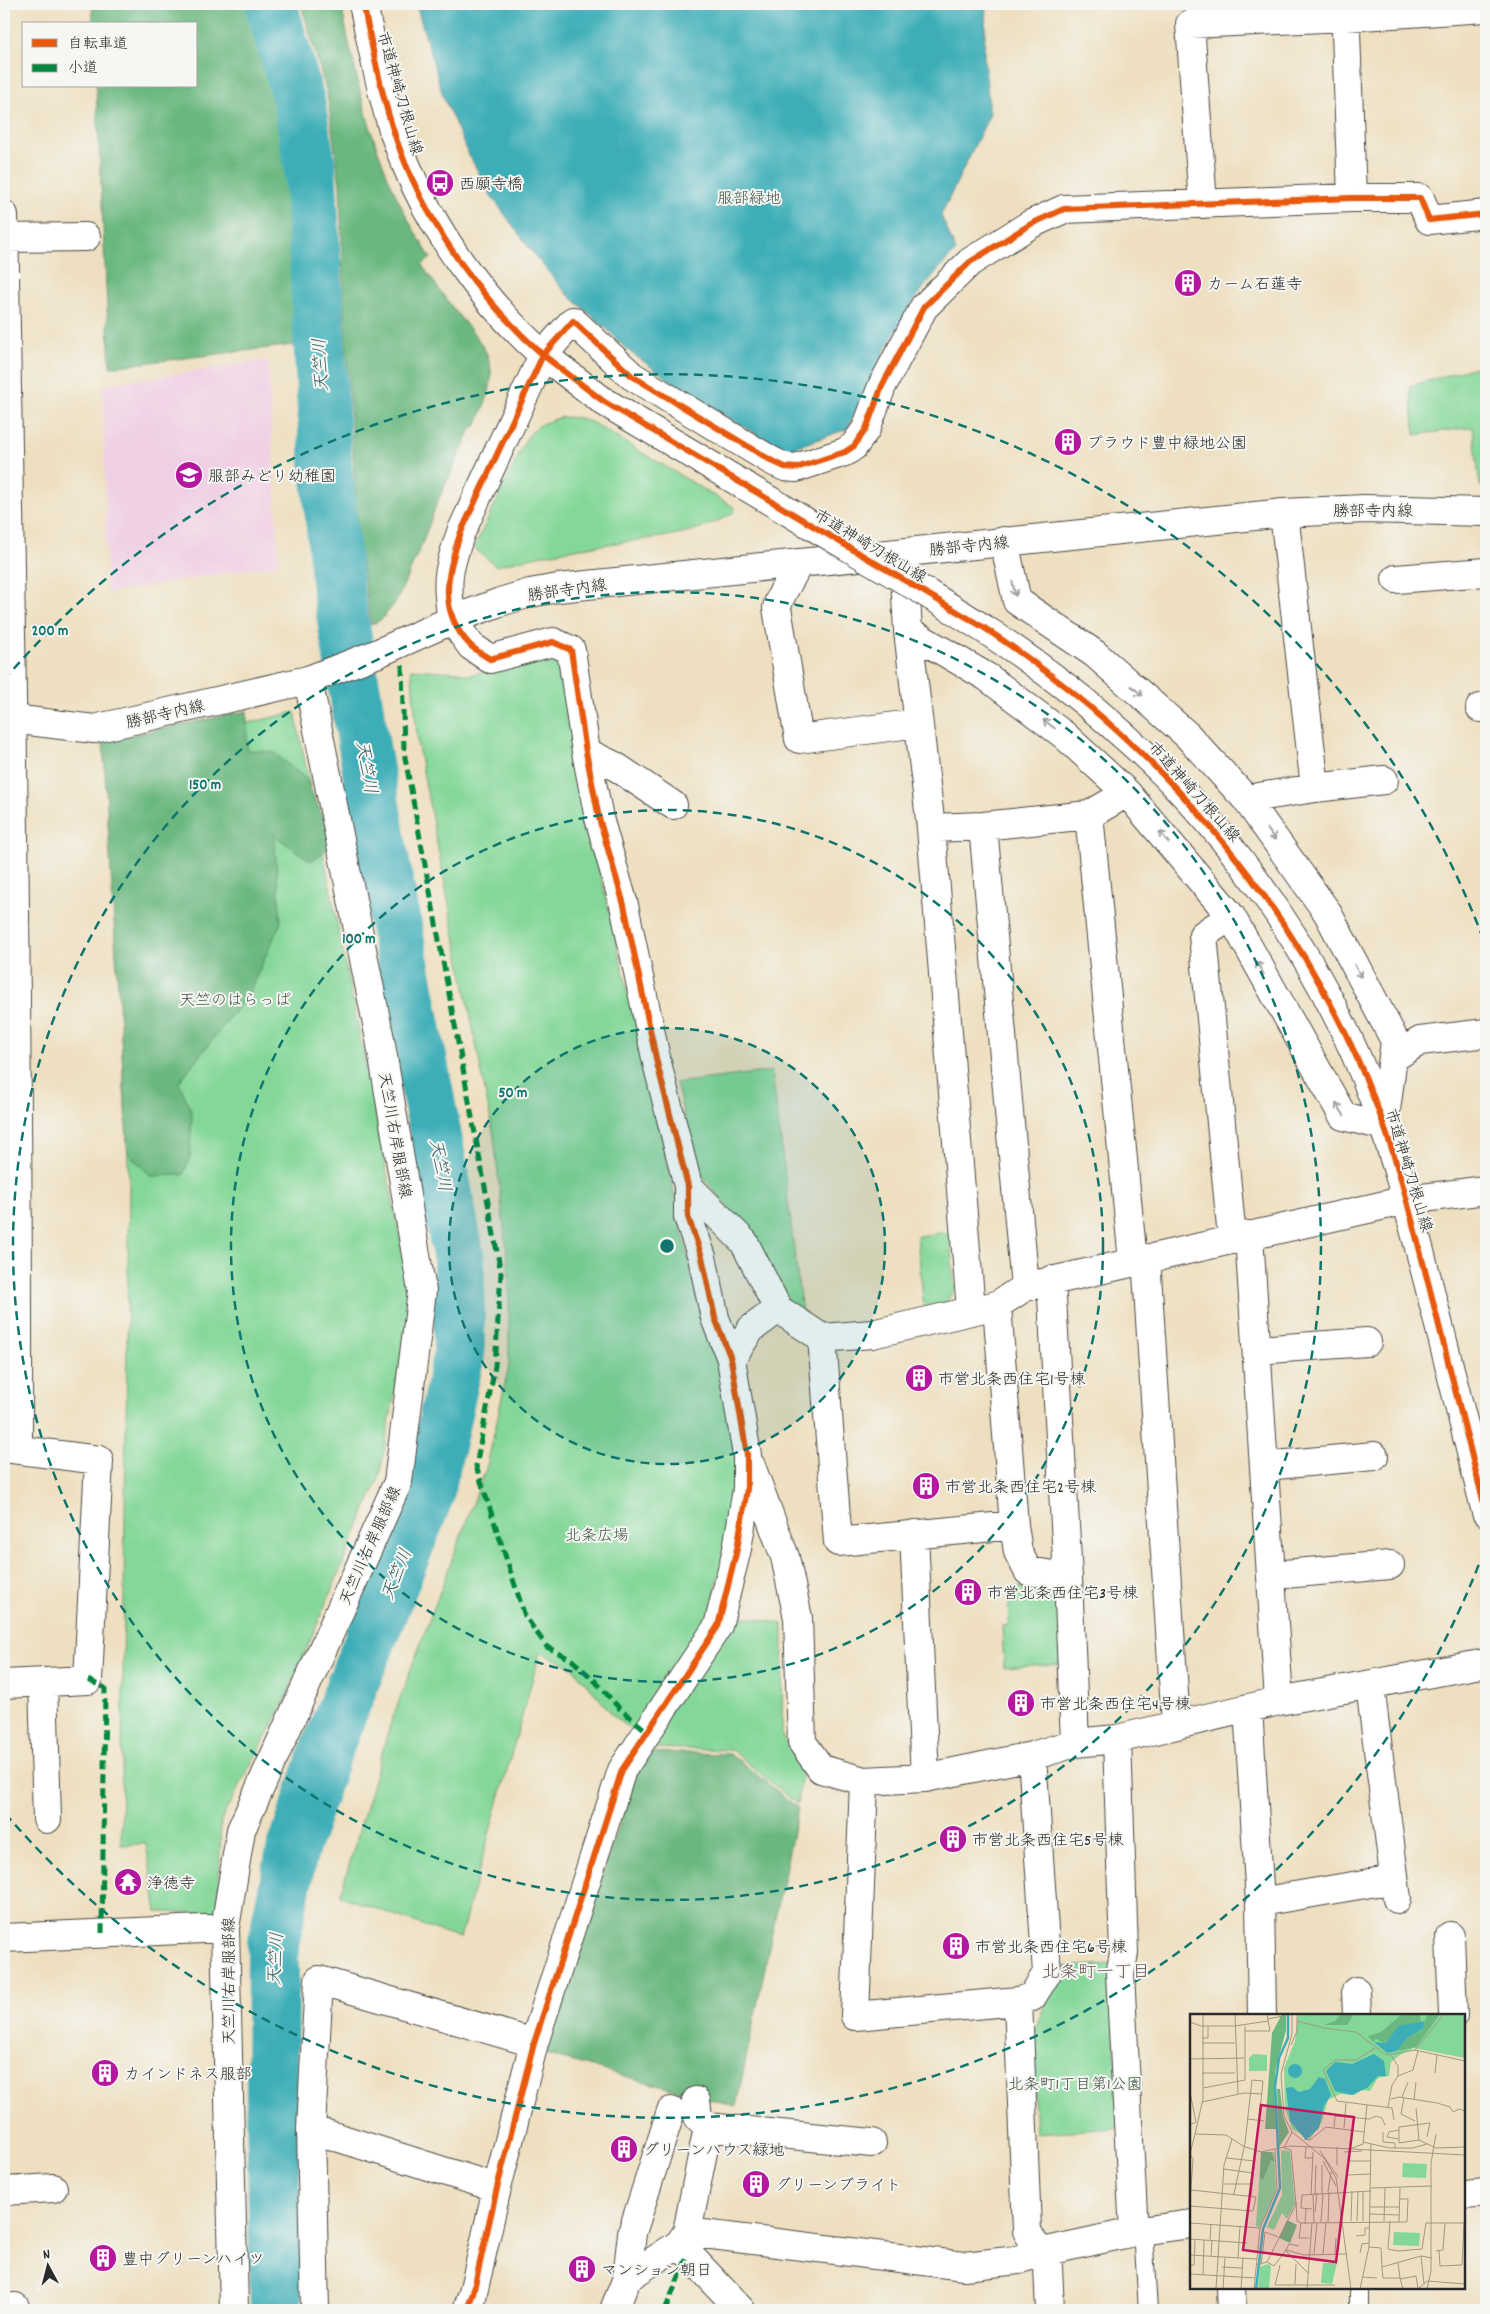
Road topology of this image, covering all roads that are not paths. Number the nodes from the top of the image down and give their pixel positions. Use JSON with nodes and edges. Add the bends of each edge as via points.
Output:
{"nodes":[{"id":1,"x":363,"y":4,"type":"edge"},
{"id":2,"x":1486,"y":8,"type":"edge"},
{"id":3,"x":1346,"y":10,"type":"edge"},
{"id":4,"x":1352,"y":198,"type":"junction"},
{"id":5,"x":1203,"y":204,"type":"junction"},
{"id":6,"x":1486,"y":214,"type":"edge"},
{"id":7,"x":4,"y":215,"type":"edge"},
{"id":8,"x":86,"y":237,"type":"dead end"},
{"id":9,"x":4,"y":238,"type":"edge"},
{"id":10,"x":543,"y":355,"type":"junction"},
{"id":11,"x":1486,"y":512,"type":"edge"},
{"id":12,"x":1284,"y":513,"type":"junction"},
{"id":13,"x":1004,"y":541,"type":"junction"},
{"id":14,"x":904,"y":552,"type":"junction"},
{"id":15,"x":798,"y":562,"type":"junction"},
{"id":16,"x":1486,"y":572,"type":"edge"},
{"id":17,"x":1396,"y":579,"type":"dead end"},
{"id":18,"x":452,"y":620,"type":"junction"},
{"id":19,"x":908,"y":631,"type":"junction"},
{"id":20,"x":316,"y":677,"type":"junction"},
{"id":21,"x":7,"y":718,"type":"edge"},
{"id":22,"x":918,"y":723,"type":"junction"},
{"id":23,"x":586,"y":752,"type":"junction"},
{"id":24,"x":1384,"y":780,"type":"dead end"},
{"id":25,"x":1315,"y":788,"type":"junction"},
{"id":26,"x":1126,"y":792,"type":"junction"},
{"id":27,"x":1246,"y":799,"type":"junction"},
{"id":28,"x":673,"y":805,"type":"dead end"},
{"id":29,"x":1089,"y":815,"type":"junction"},
{"id":30,"x":983,"y":826,"type":"junction"},
{"id":31,"x":931,"y":828,"type":"junction"},
{"id":32,"x":9,"y":891,"type":"edge"},
{"id":33,"x":1231,"y":916,"type":"junction"},
{"id":34,"x":1486,"y":1033,"type":"edge"},
{"id":35,"x":1393,"y":1058,"type":"junction"},
{"id":36,"x":10,"y":1074,"type":"edge"},
{"id":37,"x":1384,"y":1126,"type":"junction"},
{"id":38,"x":688,"y":1186,"type":"junction"},
{"id":39,"x":1486,"y":1190,"type":"edge"},
{"id":40,"x":1407,"y":1200,"type":"junction"},
{"id":41,"x":1240,"y":1237,"type":"junction"},
{"id":42,"x":11,"y":1251,"type":"edge"},
{"id":43,"x":1140,"y":1259,"type":"junction"},
{"id":44,"x":1051,"y":1280,"type":"junction"},
{"id":45,"x":1025,"y":1287,"type":"junction"},
{"id":46,"x":984,"y":1308,"type":"junction"},
{"id":47,"x":778,"y":1309,"type":"junction"},
{"id":48,"x":822,"y":1338,"type":"junction"},
{"id":49,"x":1367,"y":1342,"type":"dead end"},
{"id":50,"x":1258,"y":1350,"type":"junction"},
{"id":51,"x":731,"y":1359,"type":"junction"},
{"id":52,"x":11,"y":1448,"type":"edge"},
{"id":53,"x":747,"y":1455,"type":"junction"},
{"id":54,"x":1374,"y":1456,"type":"dead end"},
{"id":55,"x":1265,"y":1466,"type":"junction"},
{"id":56,"x":1486,"y":1512,"type":"edge"},
{"id":57,"x":1014,"y":1525,"type":"junction"},
{"id":58,"x":914,"y":1534,"type":"junction"},
{"id":59,"x":1390,"y":1565,"type":"dead end"},
{"id":60,"x":1272,"y":1575,"type":"junction"},
{"id":61,"x":1068,"y":1577,"type":"junction"},
{"id":62,"x":1486,"y":1663,"type":"edge"},
{"id":63,"x":43,"y":1682,"type":"junction"},
{"id":64,"x":4,"y":1684,"type":"edge"},
{"id":65,"x":1370,"y":1686,"type":"junction"},
{"id":66,"x":1279,"y":1701,"type":"junction"},
{"id":67,"x":1248,"y":1708,"type":"junction"},
{"id":68,"x":1176,"y":1724,"type":"junction"},
{"id":69,"x":1117,"y":1739,"type":"junction"},
{"id":70,"x":1075,"y":1743,"type":"junction"},
{"id":71,"x":1032,"y":1756,"type":"junction"},
{"id":72,"x":925,"y":1778,"type":"junction"},
{"id":73,"x":864,"y":1782,"type":"junction"},
{"id":74,"x":47,"y":1819,"type":"dead end"},
{"id":75,"x":1260,"y":1902,"type":"junction"},
{"id":76,"x":225,"y":1928,"type":"junction"},
{"id":77,"x":1450,"y":1936,"type":"dead end"},
{"id":78,"x":4,"y":1938,"type":"edge"},
{"id":79,"x":1018,"y":2001,"type":"junction"},
{"id":80,"x":1262,"y":2014,"type":"edge"},
{"id":81,"x":1453,"y":2014,"type":"edge"},
{"id":82,"x":534,"y":2042,"type":"junction"},
{"id":83,"x":696,"y":2101,"type":"dead end"},
{"id":84,"x":671,"y":2112,"type":"dead end"},
{"id":85,"x":708,"y":2128,"type":"junction"},
{"id":86,"x":311,"y":2129,"type":"junction"},
{"id":87,"x":872,"y":2143,"type":"dead end"},
{"id":88,"x":53,"y":2188,"type":"dead end"},
{"id":89,"x":497,"y":2188,"type":"junction"},
{"id":90,"x":4,"y":2191,"type":"edge"},
{"id":91,"x":1486,"y":2192,"type":"edge"},
{"id":92,"x":1465,"y":2195,"type":"edge"},
{"id":93,"x":1190,"y":2224,"type":"edge"},
{"id":94,"x":1139,"y":2232,"type":"junction"},
{"id":95,"x":683,"y":2238,"type":"junction"},
{"id":96,"x":1038,"y":2252,"type":"junction"},
{"id":97,"x":627,"y":2278,"type":"junction"},
{"id":98,"x":1231,"y":2289,"type":"edge"},
{"id":99,"x":1359,"y":2289,"type":"edge"},
{"id":100,"x":234,"y":2310,"type":"edge"},
{"id":101,"x":315,"y":2310,"type":"edge"},
{"id":102,"x":466,"y":2310,"type":"edge"},
{"id":103,"x":614,"y":2310,"type":"edge"},
{"id":104,"x":742,"y":2310,"type":"edge"},
{"id":105,"x":1050,"y":2310,"type":"edge"},
{"id":106,"x":1148,"y":2310,"type":"edge"},
{"id":107,"x":1232,"y":2310,"type":"edge"},
{"id":108,"x":1359,"y":2310,"type":"edge"}],
"edges":[{"from":1,"to":10,"type":"street","name":"市道神崎刀根山線","via":[[390,118],[418,192],[485,295]]},
{"from":2,"to":3,"type":"street"},
{"from":3,"to":4,"type":"street"},
{"from":3,"to":5,"type":"street","via":[[1190,24]]},
{"from":4,"to":5,"type":"street"},
{"from":4,"to":6,"type":"street","via":[[1420,198],[1429,220]]},
{"from":5,"to":10,"type":"street","via":[[1064,209],[1030,224],[970,262],[924,308],[882,386],[866,429],[854,446],[796,468],[772,462],[632,376],[573,321]]},
{"from":7,"to":9,"type":"street"},
{"from":8,"to":9,"type":"street"},
{"from":9,"to":21,"type":"street"},
{"from":10,"to":18,"type":"street","via":[[451,558],[447,580]]},
{"from":10,"to":37,"type":"street","name":"市道神崎刀根山線","bridge":true,"via":[[603,401],[1021,652],[1083,700],[1158,767],[1213,829],[1284,924],[1340,1022]]},
{"from":11,"to":12,"type":"street","name":"勝部寺内線","via":[[1364,509]]},
{"from":12,"to":13,"type":"street","name":"勝部寺内線"},
{"from":12,"to":25,"type":"street"},
{"from":13,"to":14,"type":"street","name":"勝部寺内線"},
{"from":13,"to":27,"type":"street","one_way":true,"via":[[1016,600],[1096,654],[1187,735]]},
{"from":14,"to":15,"type":"street","name":"勝部寺内線"},
{"from":14,"to":19,"type":"street"},
{"from":15,"to":18,"type":"street","name":"勝部寺内線","via":[[530,592]]},
{"from":15,"to":22,"type":"street","via":[[777,608],[799,739]]},
{"from":16,"to":17,"type":"street"},
{"from":18,"to":20,"type":"street","name":"勝部寺内線"},
{"from":18,"to":23,"type":"street","via":[[471,646],[490,659],[553,642],[571,650]]},
{"from":19,"to":22,"type":"street"},
{"from":26,"to":19,"type":"street","one_way":true,"via":[[1064,734],[987,677]]},
{"from":20,"to":21,"type":"street","name":"勝部寺内線","via":[[94,729]]},
{"from":20,"to":76,"type":"street","name":"天竺川右岸服部線","via":[[422,1291],[398,1482],[241,1830]]},
{"from":21,"to":32,"type":"street"},
{"from":22,"to":31,"type":"street"},
{"from":23,"to":28,"type":"street","via":[[615,766]]},
{"from":23,"to":38,"type":"street"},
{"from":24,"to":25,"type":"street"},
{"from":25,"to":27,"type":"street"},
{"from":26,"to":29,"type":"street"},
{"from":33,"to":26,"type":"street","one_way":true},
{"from":27,"to":35,"type":"street","one_way":true,"via":[[1327,912],[1395,1041]]},
{"from":29,"to":30,"type":"street"},
{"from":29,"to":43,"type":"street"},
{"from":30,"to":31,"type":"street"},
{"from":30,"to":45,"type":"street"},
{"from":31,"to":46,"type":"street"},
{"from":32,"to":36,"type":"street"},
{"from":37,"to":33,"type":"street","one_way":true,"via":[[1343,1116]]},
{"from":33,"to":41,"type":"street","via":[[1203,935]]},
{"from":34,"to":35,"type":"street","via":[[1420,1042]]},
{"from":35,"to":37,"type":"street"},
{"from":36,"to":42,"type":"street"},
{"from":37,"to":40,"type":"street","name":"市道神崎刀根山線"},
{"from":38,"to":47,"type":"street","via":[[744,1242]]},
{"from":38,"to":51,"type":"street","via":[[688,1216],[702,1257],[715,1318]]},
{"from":39,"to":40,"type":"street"},
{"from":40,"to":41,"type":"street"},
{"from":40,"to":56,"type":"street","name":"市道神崎刀根山線"},
{"from":41,"to":43,"type":"street"},
{"from":41,"to":50,"type":"street"},
{"from":42,"to":52,"type":"street"},
{"from":43,"to":44,"type":"street"},
{"from":43,"to":68,"type":"street"},
{"from":44,"to":45,"type":"street"},
{"from":44,"to":61,"type":"street"},
{"from":45,"to":46,"type":"street"},
{"from":46,"to":48,"type":"street","via":[[872,1334]]},
{"from":46,"to":57,"type":"street"},
{"from":47,"to":48,"type":"street"},
{"from":47,"to":51,"type":"street","via":[[751,1329]]},
{"from":48,"to":58,"type":"street","via":[[838,1542]]},
{"from":49,"to":50,"type":"street"},
{"from":50,"to":55,"type":"street"},
{"from":51,"to":53,"type":"street"},
{"from":52,"to":63,"type":"street","via":[[99,1460],[88,1680]]},
{"from":53,"to":73,"type":"street","via":[[785,1557],[798,1618],[802,1742],[821,1769]]},
{"from":53,"to":82,"type":"street","via":[[747,1489],[737,1548],[718,1626],[622,1770]]},
{"from":54,"to":55,"type":"street"},
{"from":55,"to":60,"type":"street"},
{"from":57,"to":58,"type":"street"},
{"from":57,"to":61,"type":"street","via":[[1018,1552],[1028,1571]]},
{"from":58,"to":72,"type":"street"},
{"from":59,"to":60,"type":"street"},
{"from":60,"to":66,"type":"street"},
{"from":61,"to":70,"type":"street"},
{"from":62,"to":65,"type":"street"},
{"from":63,"to":64,"type":"street"},
{"from":63,"to":74,"type":"street"},
{"from":65,"to":66,"type":"street"},
{"from":65,"to":75,"type":"street","via":[[1395,1889]]},
{"from":66,"to":67,"type":"street"},
{"from":67,"to":68,"type":"street"},
{"from":67,"to":75,"type":"street"},
{"from":68,"to":69,"type":"street"},
{"from":69,"to":70,"type":"street"},
{"from":69,"to":94,"type":"street","via":[[1124,1953],[1120,1974]]},
{"from":70,"to":71,"type":"street"},
{"from":71,"to":72,"type":"street"},
{"from":71,"to":79,"type":"street","via":[[1047,1973],[1032,1997]]},
{"from":72,"to":73,"type":"street"},
{"from":73,"to":79,"type":"street","via":[[855,2016]]},
{"from":75,"to":80,"type":"street"},
{"from":76,"to":78,"type":"street"},
{"from":76,"to":100,"type":"street","name":"天竺川右岸服部線"},
{"from":77,"to":81,"type":"street"},
{"from":79,"to":96,"type":"street","via":[[1027,2231]]},
{"from":82,"to":86,"type":"street","via":[[319,1980]]},
{"from":82,"to":89,"type":"street"},
{"from":83,"to":85,"type":"street","via":[[698,2118]]},
{"from":84,"to":97,"type":"street","via":[[632,2233]]},
{"from":85,"to":87,"type":"street"},
{"from":85,"to":95,"type":"street"},
{"from":86,"to":89,"type":"street"},
{"from":86,"to":101,"type":"street"},
{"from":88,"to":90,"type":"street"},
{"from":89,"to":102,"type":"street","via":[[473,2293]]},
{"from":91,"to":92,"type":"street"},
{"from":93,"to":94,"type":"street"},
{"from":94,"to":96,"type":"street"},
{"from":94,"to":106,"type":"lane"},
{"from":95,"to":96,"type":"street","via":[[964,2266],[1018,2260]]},
{"from":95,"to":97,"type":"street"},
{"from":95,"to":104,"type":"street"},
{"from":96,"to":105,"type":"street","via":[[1048,2267]]},
{"from":97,"to":103,"type":"street"},
{"from":98,"to":107,"type":"street"},
{"from":99,"to":108,"type":"lane"}]}
